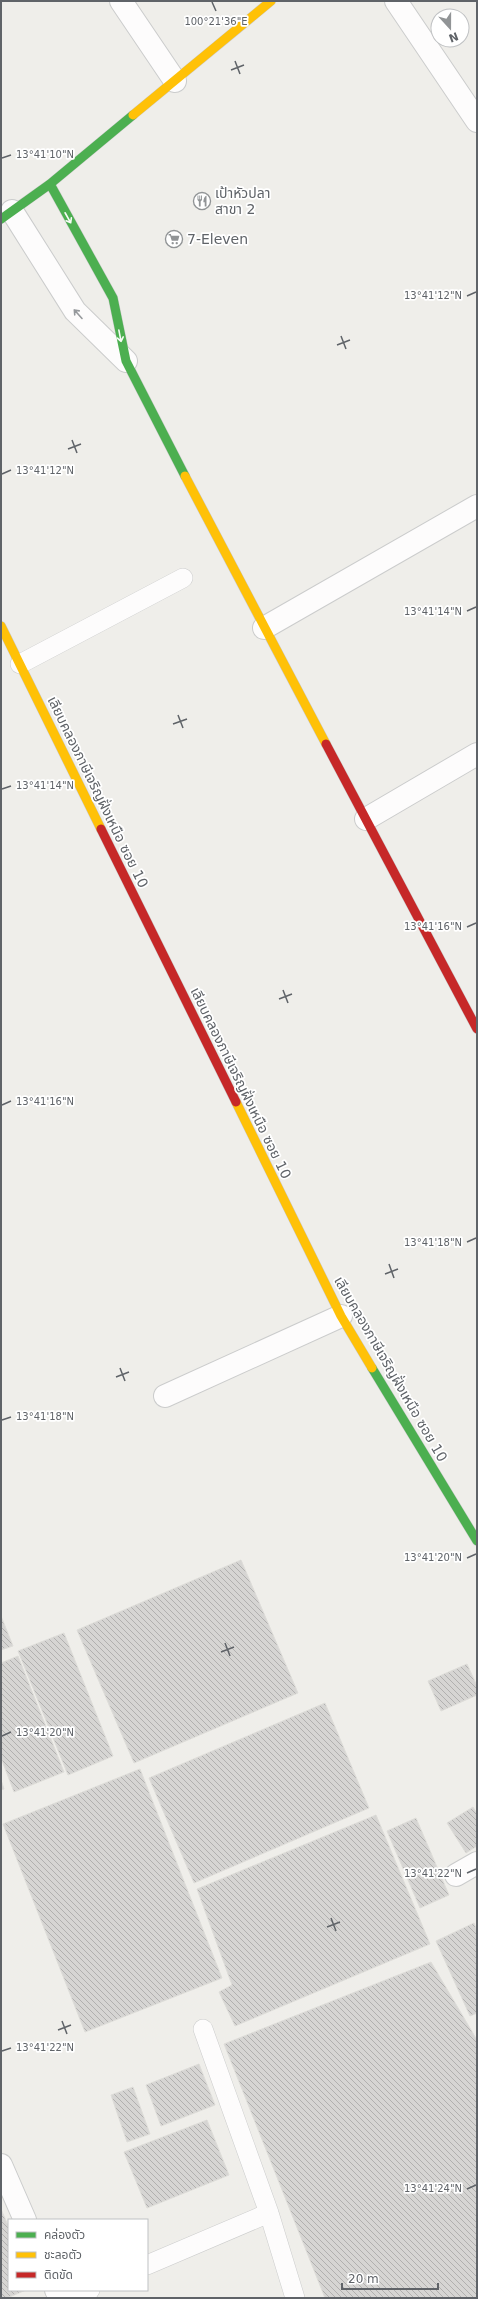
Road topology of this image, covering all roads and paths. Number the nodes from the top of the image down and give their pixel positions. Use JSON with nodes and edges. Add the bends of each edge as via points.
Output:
{"nodes":[{"id":1,"x":121,"y":1,"type":"edge"},
{"id":2,"x":272,"y":1,"type":"edge"},
{"id":3,"x":396,"y":1,"type":"edge"},
{"id":4,"x":175,"y":81,"type":"junction"},
{"id":5,"x":477,"y":121,"type":"edge"},
{"id":6,"x":50,"y":184,"type":"junction"},
{"id":7,"x":7,"y":215,"type":"edge"},
{"id":8,"x":126,"y":361,"type":"junction"},
{"id":9,"x":477,"y":506,"type":"edge"},
{"id":10,"x":183,"y":578,"type":"dead end"},
{"id":11,"x":1,"y":626,"type":"edge"},
{"id":12,"x":264,"y":628,"type":"junction"},
{"id":13,"x":20,"y":664,"type":"junction"},
{"id":14,"x":477,"y":754,"type":"edge"},
{"id":15,"x":366,"y":819,"type":"junction"},
{"id":16,"x":471,"y":1003,"type":"edge"},
{"id":17,"x":477,"y":1029,"type":"edge"},
{"id":18,"x":341,"y":1316,"type":"junction"},
{"id":19,"x":165,"y":1396,"type":"dead end"},
{"id":20,"x":477,"y":1541,"type":"edge"},
{"id":21,"x":477,"y":1863,"type":"edge"},
{"id":22,"x":456,"y":1875,"type":"dead end"},
{"id":23,"x":203,"y":2029,"type":"dead end"},
{"id":24,"x":1,"y":2165,"type":"edge"},
{"id":25,"x":269,"y":2213,"type":"junction"},
{"id":26,"x":25,"y":2219,"type":"edge"},
{"id":27,"x":148,"y":2266,"type":"edge"},
{"id":28,"x":88,"y":2291,"type":"edge"},
{"id":29,"x":71,"y":2298,"type":"edge"},
{"id":30,"x":295,"y":2298,"type":"edge"}],
"edges":[{"from":1,"to":4,"type":"street"},
{"from":2,"to":4,"type":"street"},
{"from":3,"to":5,"type":"street"},
{"from":4,"to":6,"type":"street"},
{"from":6,"to":7,"type":"street"},
{"from":6,"to":8,"type":"street","one_way":true,"via":[[113,298]]},
{"from":8,"to":7,"type":"street","one_way":true,"via":[[75,311]]},
{"from":8,"to":12,"type":"street"},
{"from":9,"to":12,"type":"street"},
{"from":10,"to":13,"type":"lane"},
{"from":11,"to":13,"type":"street","name":"เลียบคลองภาษีเจริญฝั่งเหนือ ซอย 10"},
{"from":12,"to":15,"type":"street"},
{"from":13,"to":18,"type":"street","name":"เลียบคลองภาษีเจริญฝั่งเหนือ ซอย 10"},
{"from":14,"to":15,"type":"street"},
{"from":15,"to":16,"type":"street"},
{"from":16,"to":17,"type":"street"},
{"from":18,"to":19,"type":"street"},
{"from":18,"to":20,"type":"street","name":"เลียบคลองภาษีเจริญฝั่งเหนือ ซอย 10"},
{"from":21,"to":22,"type":"street"},
{"from":23,"to":25,"type":"lane"},
{"from":24,"to":26,"type":"street"},
{"from":25,"to":27,"type":"lane"},
{"from":25,"to":30,"type":"lane"},
{"from":28,"to":29,"type":"lane"}]}
